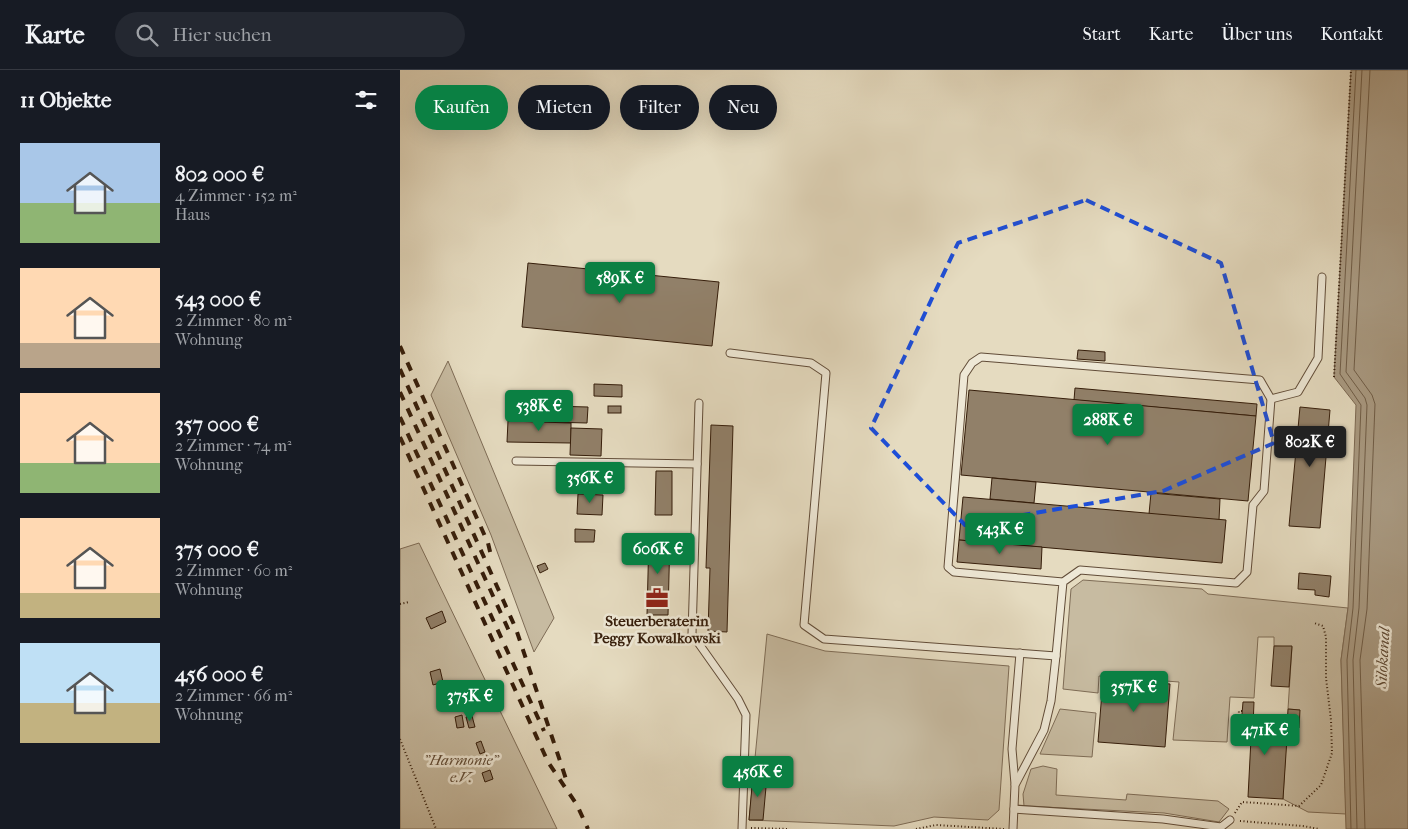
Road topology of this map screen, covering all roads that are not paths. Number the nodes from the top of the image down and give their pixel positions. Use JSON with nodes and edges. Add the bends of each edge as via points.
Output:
{"nodes":[{"id":1,"x":1322,"y":277,"type":"dead end"},
{"id":2,"x":730,"y":353,"type":"dead end"},
{"id":3,"x":1271,"y":399,"type":"junction"},
{"id":4,"x":699,"y":403,"type":"dead end"},
{"id":5,"x":516,"y":460,"type":"dead end"},
{"id":6,"x":697,"y":464,"type":"junction"},
{"id":7,"x":1063,"y":582,"type":"junction"},
{"id":8,"x":1020,"y":653,"type":"junction"},
{"id":9,"x":1056,"y":656,"type":"junction"},
{"id":10,"x":1014,"y":785,"type":"junction"},
{"id":11,"x":1014,"y":809,"type":"junction"},
{"id":12,"x":1230,"y":820,"type":"road end"},
{"id":13,"x":742,"y":828,"type":"edge"},
{"id":14,"x":1012,"y":829,"type":"edge"}],
"edges":[{"from":1,"to":3,"type":"lane","via":[[1318,358],[1298,392]]},
{"from":2,"to":8,"type":"lane","via":[[812,363],[826,373],[804,625],[824,638]]},
{"from":3,"to":7,"type":"lane","via":[[1264,491],[1252,505],[1247,572],[1236,583],[1080,570]]},
{"from":3,"to":7,"type":"lane","via":[[1260,380],[981,357],[972,363],[964,375],[948,567],[954,572]]},
{"from":4,"to":6,"type":"lane"},
{"from":5,"to":6,"type":"lane"},
{"from":6,"to":13,"type":"lane","via":[[692,634],[746,715]]},
{"from":7,"to":9,"type":"lane"},
{"from":8,"to":9,"type":"lane"},
{"from":8,"to":10,"type":"lane","via":[[1012,749]]},
{"from":9,"to":10,"type":"lane","via":[[1044,730]]},
{"from":10,"to":11,"type":"lane"},
{"from":11,"to":12,"type":"lane","via":[[1163,819],[1221,828]]},
{"from":11,"to":14,"type":"lane"}]}
